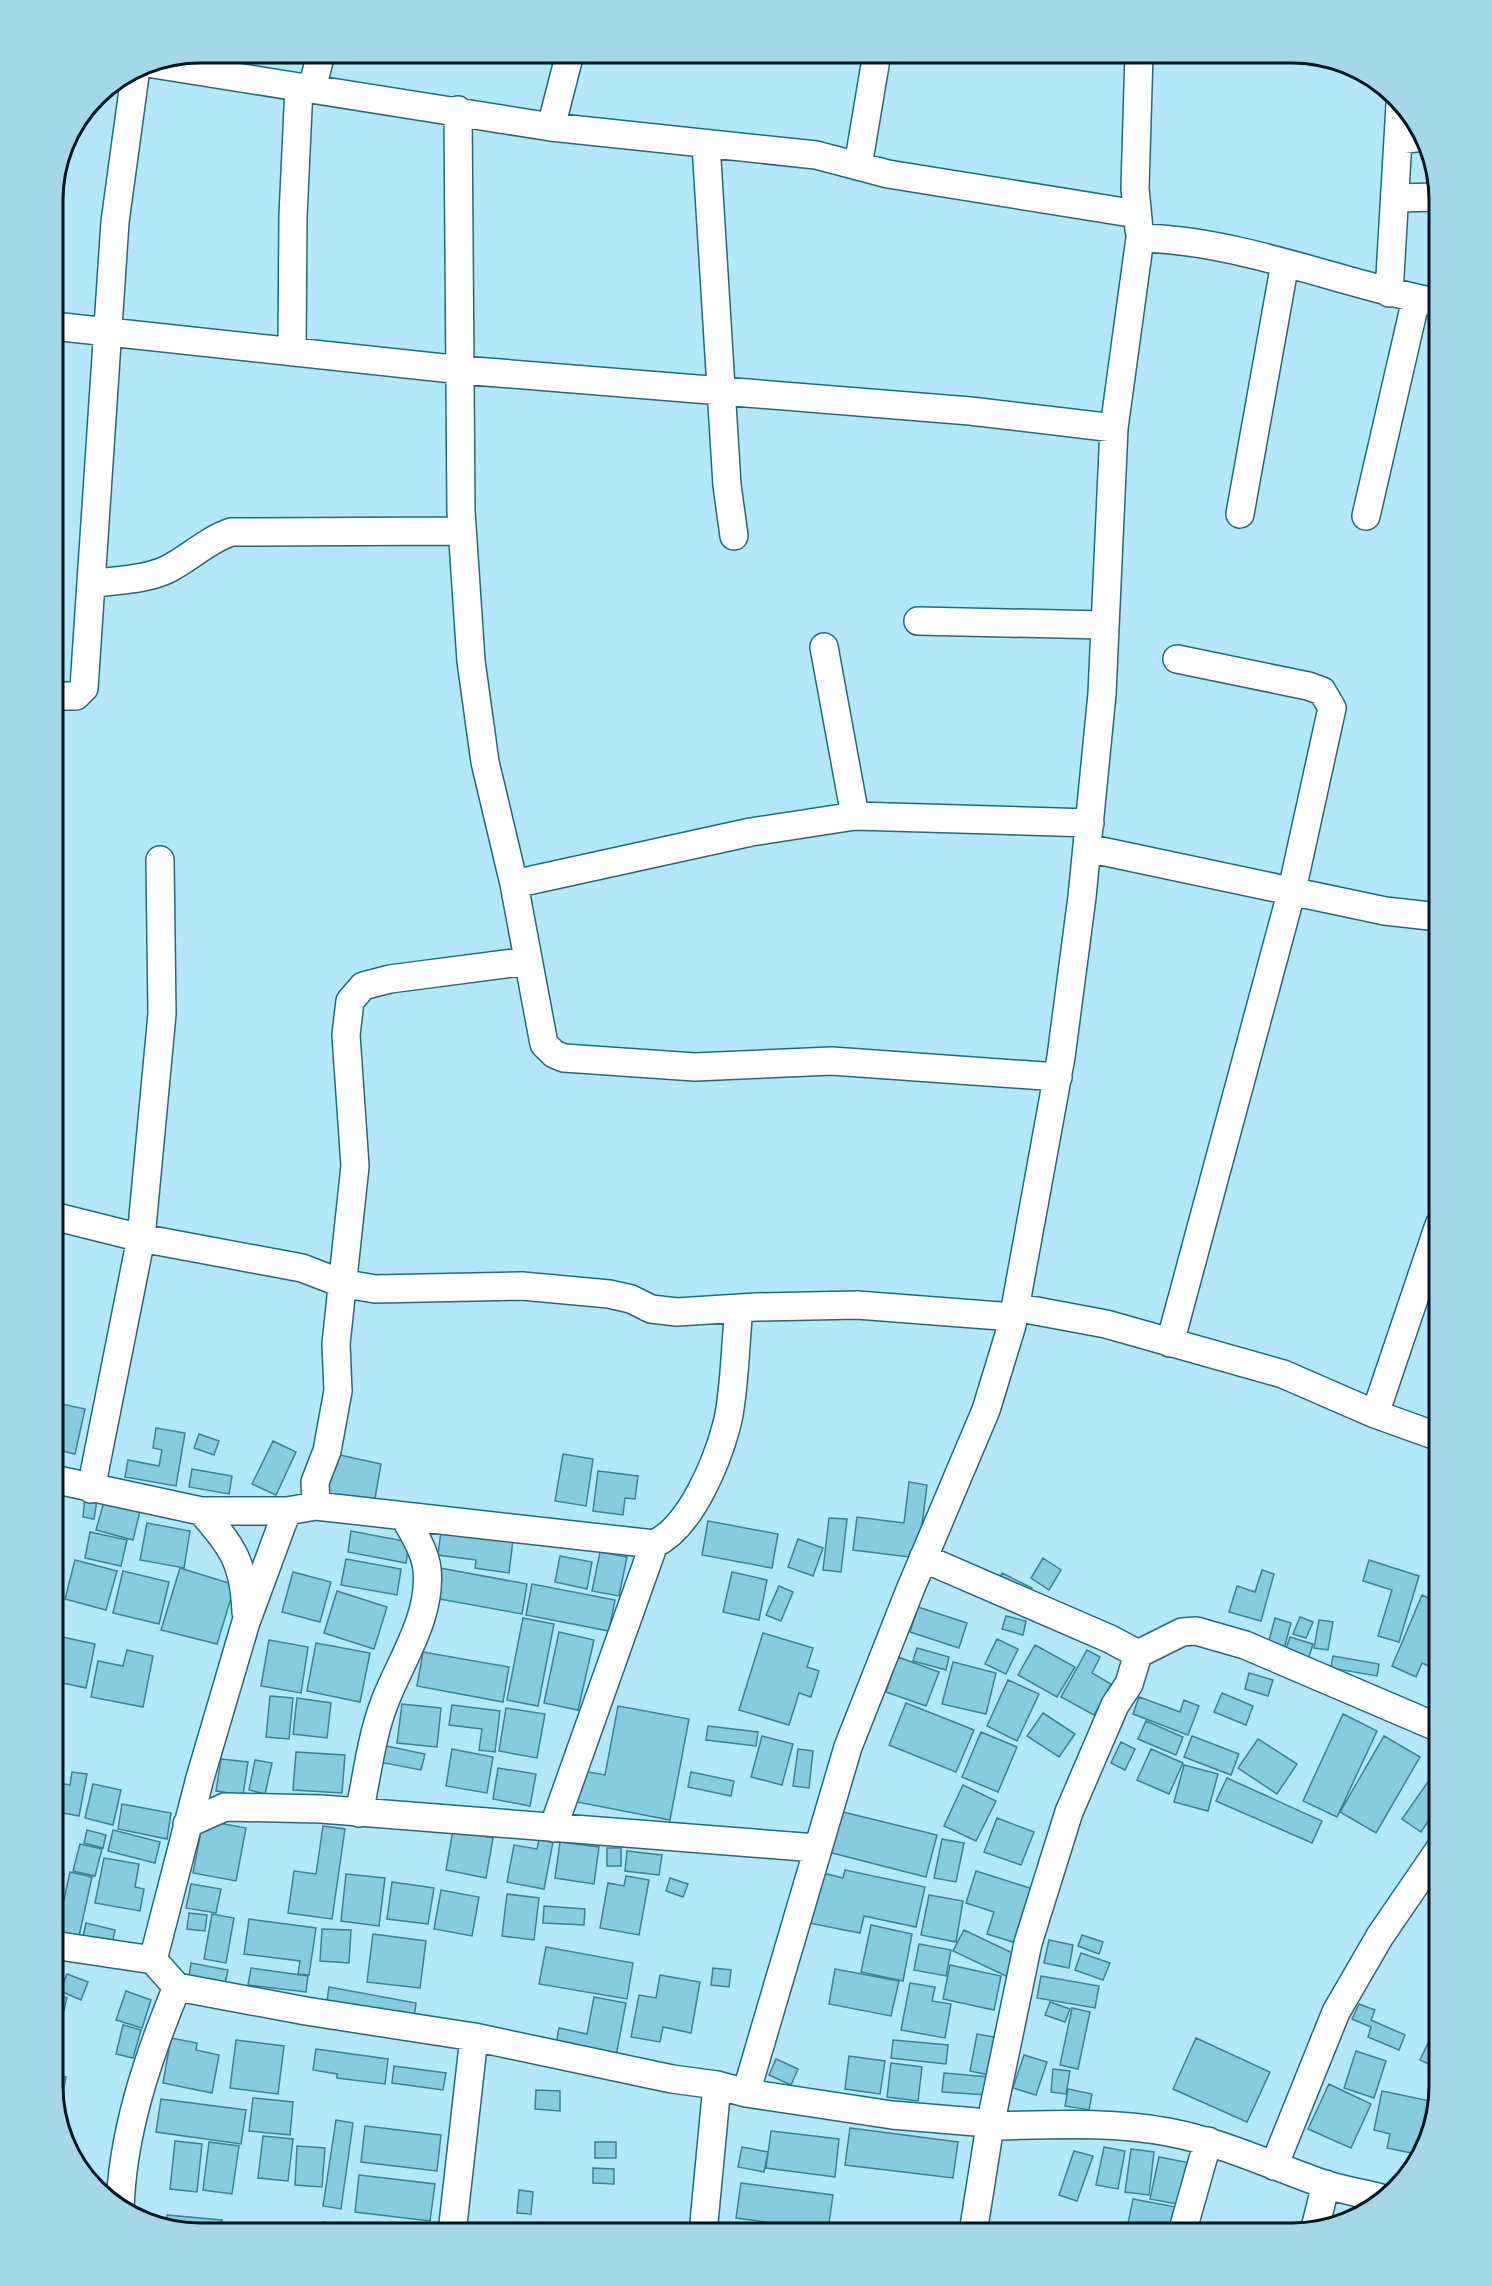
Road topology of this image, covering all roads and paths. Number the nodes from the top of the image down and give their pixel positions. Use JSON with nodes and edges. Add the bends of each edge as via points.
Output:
{"nodes":[{"id":1,"x":316,"y":63,"type":"edge"},
{"id":2,"x":567,"y":63,"type":"edge"},
{"id":3,"x":876,"y":63,"type":"edge"},
{"id":4,"x":1139,"y":63,"type":"edge"},
{"id":5,"x":170,"y":67,"type":"edge"},
{"id":6,"x":134,"y":79,"type":"edge"},
{"id":7,"x":306,"y":88,"type":"junction"},
{"id":8,"x":458,"y":111,"type":"junction"},
{"id":9,"x":1406,"y":124,"type":"edge"},
{"id":10,"x":551,"y":127,"type":"junction"},
{"id":11,"x":1411,"y":139,"type":"edge"},
{"id":12,"x":706,"y":144,"type":"junction"},
{"id":13,"x":858,"y":166,"type":"junction"},
{"id":14,"x":1429,"y":197,"type":"edge"},
{"id":15,"x":1395,"y":198,"type":"junction"},
{"id":16,"x":1138,"y":226,"type":"junction"},
{"id":17,"x":1285,"y":263,"type":"junction"},
{"id":18,"x":1389,"y":293,"type":"junction"},
{"id":19,"x":1428,"y":301,"type":"edge"},
{"id":20,"x":63,"y":327,"type":"edge"},
{"id":21,"x":109,"y":332,"type":"junction"},
{"id":22,"x":292,"y":352,"type":"junction"},
{"id":23,"x":462,"y":370,"type":"junction"},
{"id":24,"x":721,"y":391,"type":"junction"},
{"id":25,"x":1114,"y":428,"type":"junction"},
{"id":26,"x":1239,"y":514,"type":"dead end"},
{"id":27,"x":1366,"y":516,"type":"dead end"},
{"id":28,"x":462,"y":531,"type":"junction"},
{"id":29,"x":734,"y":536,"type":"dead end"},
{"id":30,"x":91,"y":584,"type":"junction"},
{"id":31,"x":918,"y":621,"type":"dead end"},
{"id":32,"x":1104,"y":625,"type":"junction"},
{"id":33,"x":824,"y":647,"type":"dead end"},
{"id":34,"x":1178,"y":659,"type":"dead end"},
{"id":35,"x":63,"y":696,"type":"edge"},
{"id":36,"x":855,"y":816,"type":"junction"},
{"id":37,"x":1088,"y":836,"type":"junction"},
{"id":38,"x":160,"y":861,"type":"dead end"},
{"id":39,"x":514,"y":884,"type":"junction"},
{"id":40,"x":1292,"y":890,"type":"junction"},
{"id":41,"x":1429,"y":916,"type":"edge"},
{"id":42,"x":528,"y":962,"type":"junction"},
{"id":43,"x":1058,"y":1077,"type":"junction"},
{"id":44,"x":63,"y":1218,"type":"edge"},
{"id":45,"x":141,"y":1238,"type":"junction"},
{"id":46,"x":1429,"y":1257,"type":"edge"},
{"id":47,"x":341,"y":1283,"type":"junction"},
{"id":48,"x":739,"y":1309,"type":"junction"},
{"id":49,"x":1014,"y":1312,"type":"junction"},
{"id":50,"x":1170,"y":1343,"type":"junction"},
{"id":51,"x":1375,"y":1414,"type":"junction"},
{"id":52,"x":1429,"y":1433,"type":"edge"},
{"id":53,"x":63,"y":1482,"type":"edge"},
{"id":54,"x":91,"y":1489,"type":"junction"},
{"id":55,"x":316,"y":1506,"type":"junction"},
{"id":56,"x":201,"y":1511,"type":"junction"},
{"id":57,"x":287,"y":1511,"type":"junction"},
{"id":58,"x":405,"y":1518,"type":"junction"},
{"id":59,"x":654,"y":1544,"type":"junction"},
{"id":60,"x":923,"y":1558,"type":"junction"},
{"id":61,"x":246,"y":1622,"type":"junction"},
{"id":62,"x":1138,"y":1654,"type":"junction"},
{"id":63,"x":1429,"y":1723,"type":"edge"},
{"id":64,"x":200,"y":1779,"type":"junction"},
{"id":65,"x":225,"y":1807,"type":"junction"},
{"id":66,"x":359,"y":1813,"type":"junction"},
{"id":67,"x":187,"y":1824,"type":"junction"},
{"id":68,"x":553,"y":1828,"type":"junction"},
{"id":69,"x":816,"y":1848,"type":"junction"},
{"id":70,"x":1429,"y":1866,"type":"edge"},
{"id":71,"x":63,"y":1946,"type":"edge"},
{"id":72,"x":153,"y":1960,"type":"junction"},
{"id":73,"x":177,"y":1987,"type":"junction"},
{"id":74,"x":474,"y":2037,"type":"junction"},
{"id":75,"x":717,"y":2085,"type":"junction"},
{"id":76,"x":746,"y":2093,"type":"junction"},
{"id":77,"x":990,"y":2126,"type":"junction"},
{"id":78,"x":1208,"y":2141,"type":"junction"},
{"id":79,"x":1274,"y":2166,"type":"junction"},
{"id":80,"x":1326,"y":2184,"type":"junction"},
{"id":81,"x":119,"y":2196,"type":"edge"},
{"id":82,"x":1374,"y":2196,"type":"edge"},
{"id":83,"x":1317,"y":2220,"type":"edge"},
{"id":84,"x":453,"y":2223,"type":"edge"},
{"id":85,"x":704,"y":2223,"type":"edge"},
{"id":86,"x":975,"y":2223,"type":"edge"},
{"id":87,"x":1185,"y":2223,"type":"edge"}],
"edges":[{"from":1,"to":7,"type":"street"},
{"from":2,"to":10,"type":"street"},
{"from":3,"to":13,"type":"street"},
{"from":4,"to":16,"type":"street"},
{"from":5,"to":7,"type":"street"},
{"from":6,"to":21,"type":"street","via":[[115,222]]},
{"from":7,"to":8,"type":"street"},
{"from":7,"to":22,"type":"street","via":[[294,216]]},
{"from":8,"to":10,"type":"street"},
{"from":8,"to":23,"type":"street"},
{"from":9,"to":11,"type":"street"},
{"from":10,"to":12,"type":"street"},
{"from":11,"to":15,"type":"street"},
{"from":12,"to":13,"type":"street","via":[[816,155]]},
{"from":12,"to":24,"type":"street"},
{"from":13,"to":16,"type":"street"},
{"from":14,"to":15,"type":"street"},
{"from":15,"to":18,"type":"street"},
{"from":16,"to":17,"type":"street","via":[[1173,238]]},
{"from":16,"to":25,"type":"street"},
{"from":17,"to":18,"type":"street"},
{"from":17,"to":26,"type":"street"},
{"from":18,"to":19,"type":"street"},
{"from":19,"to":27,"type":"street"},
{"from":20,"to":21,"type":"street"},
{"from":21,"to":22,"type":"street"},
{"from":21,"to":30,"type":"street"},
{"from":22,"to":23,"type":"street"},
{"from":23,"to":24,"type":"street"},
{"from":23,"to":28,"type":"street"},
{"from":24,"to":25,"type":"street","via":[[970,411]]},
{"from":24,"to":29,"type":"street"},
{"from":25,"to":32,"type":"street"},
{"from":28,"to":30,"type":"street","via":[[231,532],[162,572]]},
{"from":28,"to":39,"type":"street","via":[[479,729]]},
{"from":30,"to":35,"type":"street","via":[[84,688],[76,696]]},
{"from":31,"to":32,"type":"street"},
{"from":32,"to":37,"type":"street","via":[[1102,694]]},
{"from":33,"to":36,"type":"street"},
{"from":34,"to":40,"type":"street","via":[[1308,686],[1322,691],[1332,708]]},
{"from":36,"to":37,"type":"street"},
{"from":36,"to":39,"type":"street","via":[[750,832]]},
{"from":37,"to":40,"type":"street"},
{"from":37,"to":43,"type":"street"},
{"from":38,"to":45,"type":"street","via":[[162,1014]]},
{"from":39,"to":42,"type":"street"},
{"from":40,"to":41,"type":"street","via":[[1386,911]]},
{"from":40,"to":50,"type":"street"},
{"from":42,"to":43,"type":"street","via":[[544,1044],[564,1058],[695,1067],[832,1062]]},
{"from":42,"to":47,"type":"street","via":[[390,979],[354,992],[346,1035],[355,1166]]},
{"from":43,"to":49,"type":"street"},
{"from":44,"to":45,"type":"street"},
{"from":45,"to":47,"type":"street","via":[[302,1268]]},
{"from":45,"to":54,"type":"street"},
{"from":46,"to":51,"type":"street"},
{"from":47,"to":48,"type":"street","via":[[375,1289],[522,1286],[609,1294],[651,1309],[677,1312]]},
{"from":47,"to":55,"type":"street","via":[[336,1344],[338,1391],[327,1451],[315,1482]]},
{"from":48,"to":49,"type":"street","via":[[857,1305]]},
{"from":48,"to":59,"type":"street","via":[[727,1423],[709,1474],[683,1521],[668,1538]]},
{"from":49,"to":50,"type":"street","via":[[1106,1324]]},
{"from":49,"to":60,"type":"street","via":[[986,1410]]},
{"from":50,"to":51,"type":"street","via":[[1284,1374]]},
{"from":51,"to":52,"type":"street"},
{"from":53,"to":54,"type":"street"},
{"from":54,"to":56,"type":"street"},
{"from":55,"to":57,"type":"street"},
{"from":55,"to":58,"type":"street"},
{"from":56,"to":57,"type":"street"},
{"from":56,"to":61,"type":"street","via":[[228,1542],[243,1573]]},
{"from":57,"to":61,"type":"street"},
{"from":58,"to":59,"type":"street"},
{"from":58,"to":66,"type":"street","via":[[422,1551],[427,1568],[426,1588],[410,1649],[383,1706]]},
{"from":59,"to":68,"type":"street"},
{"from":60,"to":62,"type":"street"},
{"from":60,"to":69,"type":"street","via":[[848,1748]]},
{"from":61,"to":64,"type":"street"},
{"from":62,"to":63,"type":"street","via":[[1182,1632],[1196,1631],[1245,1645]]},
{"from":62,"to":77,"type":"street","via":[[1129,1684],[1115,1705],[1070,1812],[1028,1943]]},
{"from":64,"to":65,"type":"street"},
{"from":64,"to":67,"type":"street"},
{"from":65,"to":66,"type":"street"},
{"from":65,"to":67,"type":"street"},
{"from":66,"to":68,"type":"street"},
{"from":67,"to":72,"type":"street"},
{"from":68,"to":69,"type":"street"},
{"from":69,"to":76,"type":"street"},
{"from":70,"to":79,"type":"street","via":[[1380,1936],[1336,2012]]},
{"from":71,"to":72,"type":"street"},
{"from":72,"to":73,"type":"street"},
{"from":73,"to":74,"type":"street"},
{"from":73,"to":81,"type":"street","via":[[150,2055],[129,2133]]},
{"from":74,"to":75,"type":"street"},
{"from":74,"to":84,"type":"street"},
{"from":75,"to":76,"type":"street"},
{"from":75,"to":85,"type":"street"},
{"from":76,"to":77,"type":"street"},
{"from":77,"to":78,"type":"street","via":[[1136,2127]]},
{"from":77,"to":86,"type":"street"},
{"from":78,"to":79,"type":"street"},
{"from":78,"to":87,"type":"street"},
{"from":79,"to":80,"type":"street"},
{"from":80,"to":82,"type":"street"},
{"from":80,"to":83,"type":"street"}]}
